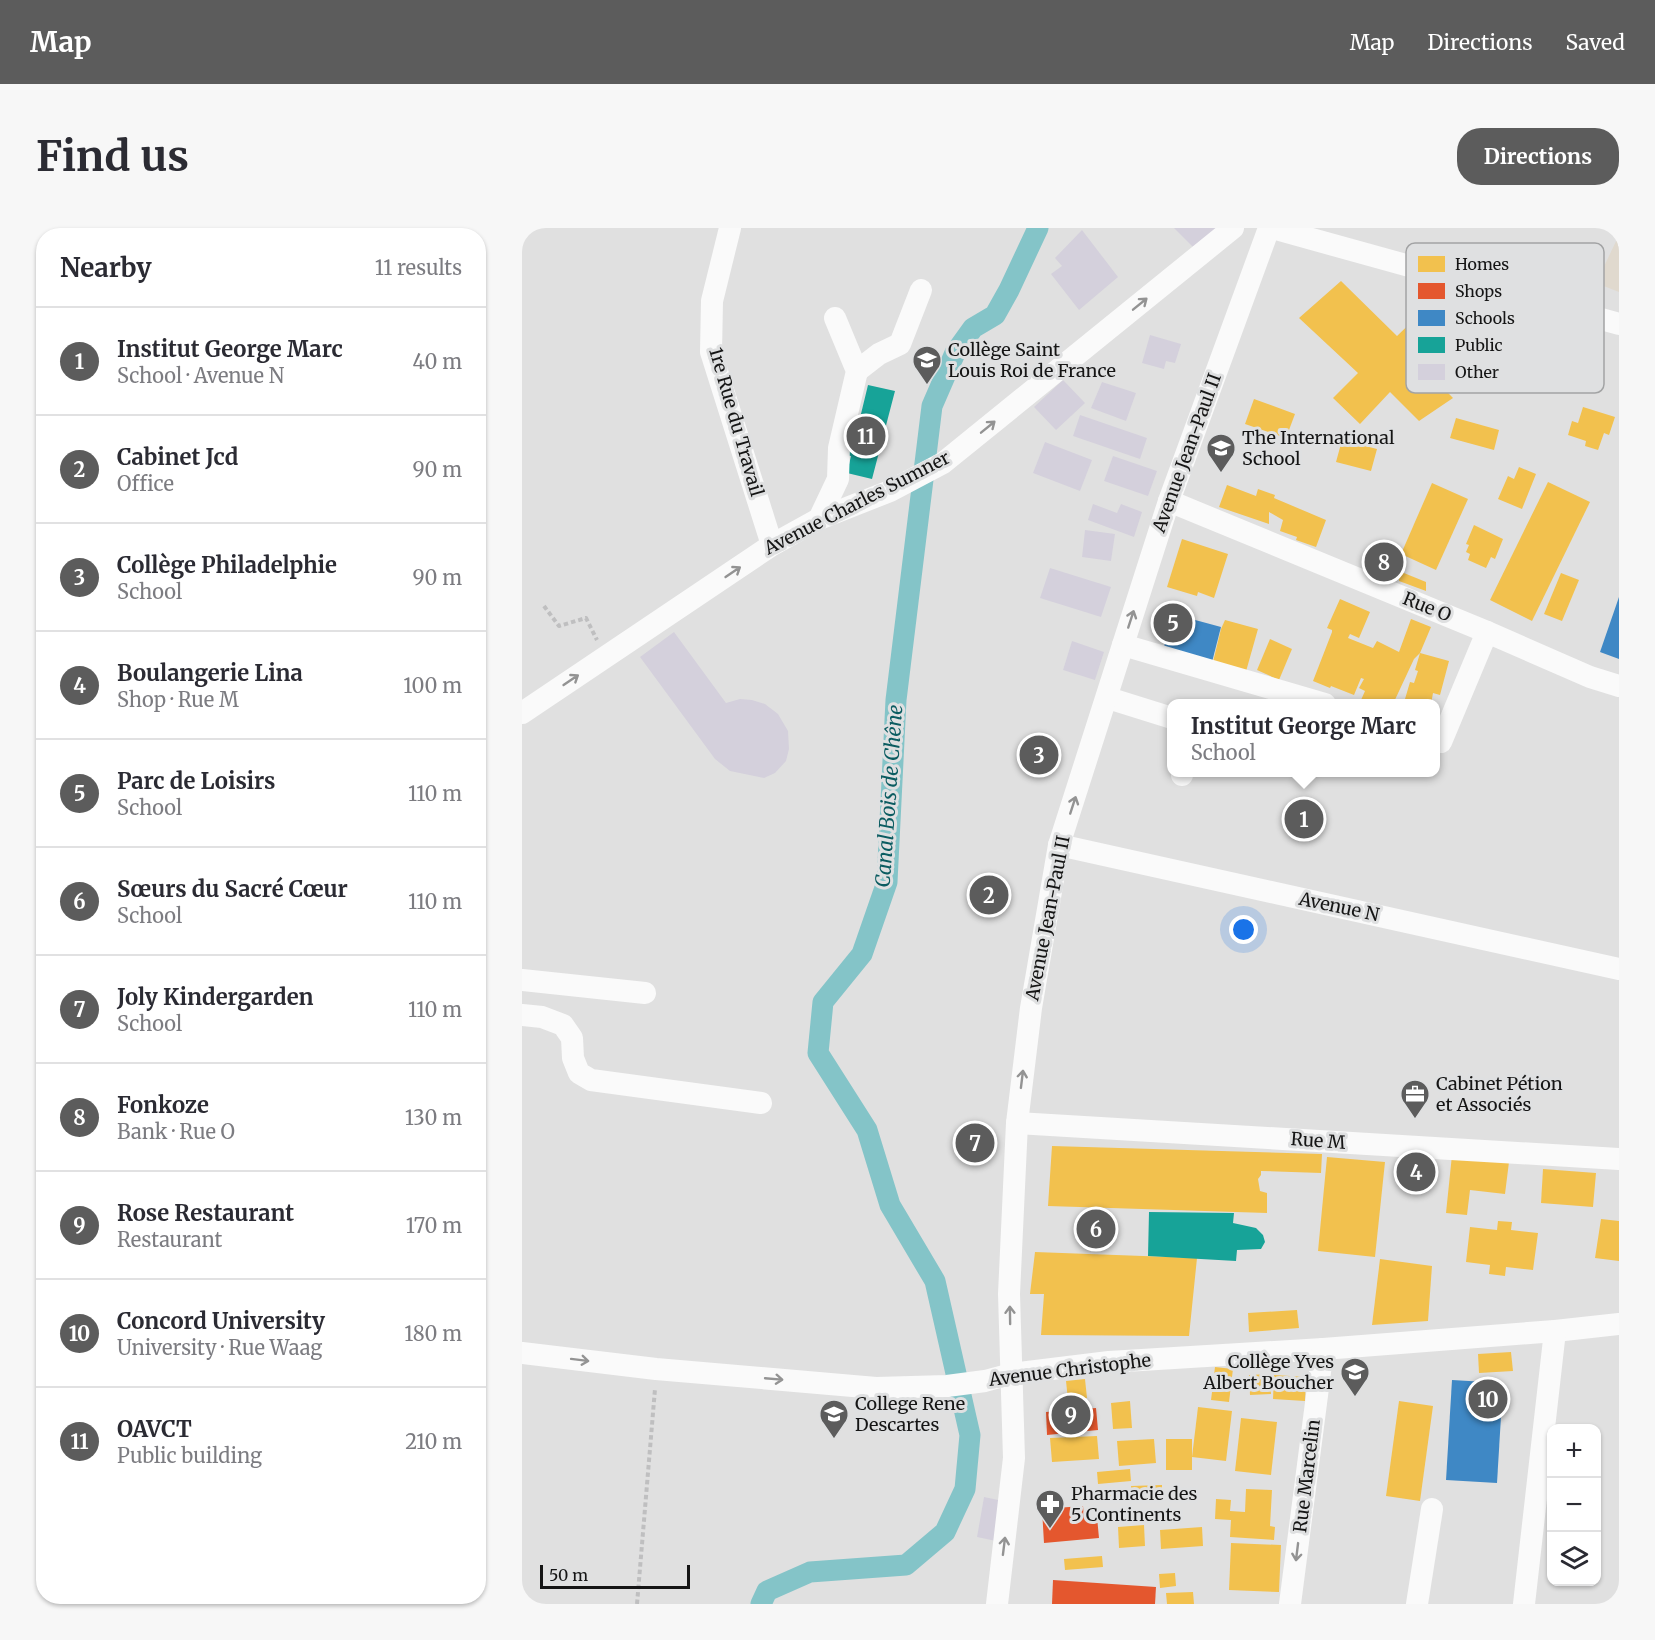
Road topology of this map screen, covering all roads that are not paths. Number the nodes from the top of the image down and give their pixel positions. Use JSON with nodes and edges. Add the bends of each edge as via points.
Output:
{"nodes":[{"id":1,"x":730,"y":228,"type":"edge"},
{"id":2,"x":1233,"y":228,"type":"edge"},
{"id":3,"x":1270,"y":228,"type":"edge"},
{"id":4,"x":1406,"y":265,"type":"edge"},
{"id":5,"x":921,"y":290,"type":"dead end"},
{"id":6,"x":835,"y":318,"type":"dead end"},
{"id":7,"x":1604,"y":320,"type":"edge"},
{"id":8,"x":1619,"y":324,"type":"edge"},
{"id":9,"x":857,"y":371,"type":"junction"},
{"id":10,"x":1169,"y":501,"type":"junction"},
{"id":11,"x":819,"y":519,"type":"junction"},
{"id":12,"x":772,"y":545,"type":"junction"},
{"id":13,"x":1487,"y":632,"type":"junction"},
{"id":14,"x":1123,"y":645,"type":"junction"},
{"id":15,"x":1619,"y":686,"type":"edge"},
{"id":16,"x":1107,"y":698,"type":"junction"},
{"id":17,"x":1308,"y":699,"type":"edge"},
{"id":18,"x":522,"y":713,"type":"edge"},
{"id":19,"x":1167,"y":716,"type":"edge"},
{"id":20,"x":1440,"y":737,"type":"edge"},
{"id":21,"x":1059,"y":845,"type":"junction"},
{"id":22,"x":1619,"y":969,"type":"edge"},
{"id":23,"x":522,"y":980,"type":"edge"},
{"id":24,"x":645,"y":993,"type":"dead end"},
{"id":25,"x":522,"y":1015,"type":"edge"},
{"id":26,"x":761,"y":1103,"type":"dead end"},
{"id":27,"x":1017,"y":1122,"type":"junction"},
{"id":28,"x":1619,"y":1160,"type":"edge"},
{"id":29,"x":1619,"y":1324,"type":"edge"},
{"id":30,"x":1555,"y":1331,"type":"junction"},
{"id":31,"x":1323,"y":1349,"type":"junction"},
{"id":32,"x":522,"y":1353,"type":"edge"},
{"id":33,"x":1011,"y":1374,"type":"junction"},
{"id":34,"x":1432,"y":1509,"type":"dead end"},
{"id":35,"x":997,"y":1604,"type":"edge"},
{"id":36,"x":1290,"y":1604,"type":"edge"},
{"id":37,"x":1417,"y":1604,"type":"edge"},
{"id":38,"x":1524,"y":1604,"type":"edge"}],
"edges":[{"from":1,"to":12,"type":"street","name":"1re Rue du Travail","via":[[712,301],[711,352]]},
{"from":11,"to":2,"type":"street","name":"Avenue Charles Sumner","one_way":true,"via":[[890,491],[943,464]]},
{"from":3,"to":4,"type":"street"},
{"from":3,"to":10,"type":"street","name":"Avenue Jean-Paul II"},
{"from":5,"to":9,"type":"street","via":[[900,344]]},
{"from":6,"to":9,"type":"street"},
{"from":7,"to":8,"type":"street"},
{"from":9,"to":11,"type":"street","via":[[839,448],[838,479]]},
{"from":10,"to":13,"type":"street","name":"Rue O"},
{"from":14,"to":10,"type":"street","name":"Avenue Jean-Paul II","one_way":true},
{"from":11,"to":12,"type":"street","name":"Avenue Charles Sumner"},
{"from":18,"to":12,"type":"street","name":"Avenue Charles Sumner","one_way":true},
{"from":13,"to":15,"type":"street","name":"Rue O"},
{"from":13,"to":20,"type":"street"},
{"from":14,"to":16,"type":"street","name":"Avenue Jean-Paul II"},
{"from":14,"to":17,"type":"street"},
{"from":16,"to":19,"type":"street"},
{"from":21,"to":16,"type":"street","name":"Avenue Jean-Paul II","one_way":true},
{"from":21,"to":22,"type":"street","name":"Avenue N"},
{"from":27,"to":21,"type":"street","name":"Avenue Jean-Paul II","one_way":true,"via":[[1031,1008]]},
{"from":23,"to":24,"type":"street"},
{"from":25,"to":26,"type":"street","via":[[563,1025],[572,1038],[579,1073],[591,1080]]},
{"from":27,"to":28,"type":"street","name":"Rue M"},
{"from":33,"to":27,"type":"street","name":"Avenue Jean-Paul II","one_way":true,"via":[[1009,1294]]},
{"from":29,"to":30,"type":"street","name":"Avenue Christophe"},
{"from":30,"to":31,"type":"street","name":"Avenue Christophe"},
{"from":30,"to":38,"type":"street"},
{"from":31,"to":33,"type":"street","name":"Avenue Christophe","via":[[1109,1362]]},
{"from":31,"to":36,"type":"street","name":"Rue Marcelin","one_way":true},
{"from":32,"to":33,"type":"street","name":"Avenue Christophe","one_way":true,"via":[[876,1388],[947,1386]]},
{"from":35,"to":33,"type":"street","name":"Avenue Jean-Paul II","one_way":true,"via":[[1014,1458]]},
{"from":34,"to":37,"type":"street"}]}
